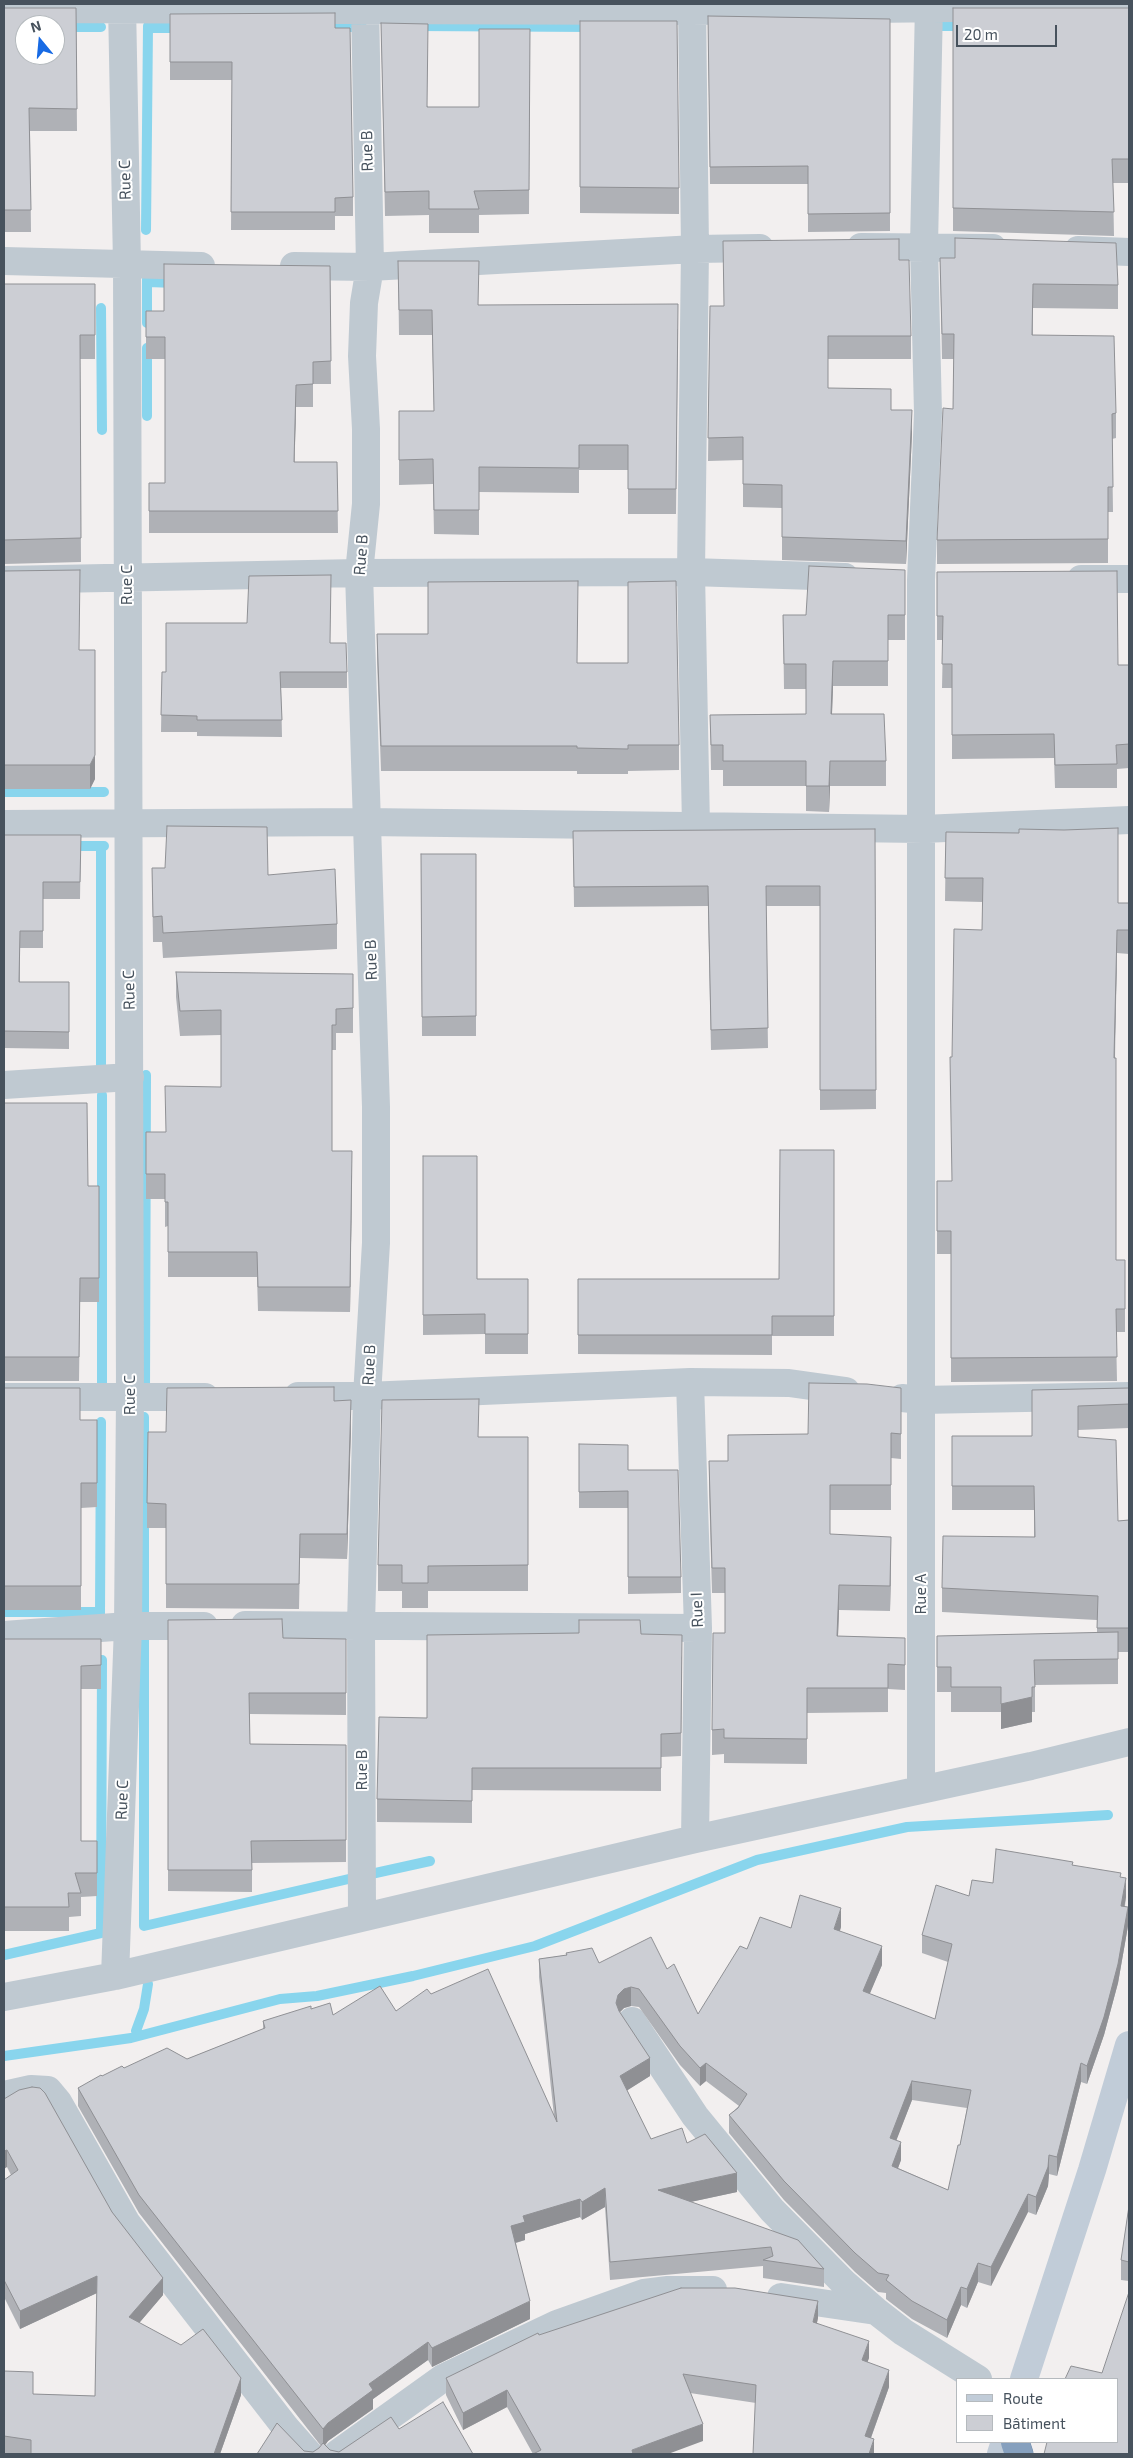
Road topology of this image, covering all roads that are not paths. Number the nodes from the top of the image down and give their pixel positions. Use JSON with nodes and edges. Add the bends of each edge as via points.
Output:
{"nodes":[{"id":1,"x":1129,"y":6,"type":"edge"},
{"id":2,"x":122,"y":7,"type":"edge"},
{"id":3,"x":365,"y":7,"type":"edge"},
{"id":4,"x":928,"y":7,"type":"edge"},
{"id":5,"x":692,"y":8,"type":"edge"},
{"id":6,"x":4,"y":9,"type":"edge"},
{"id":7,"x":924,"y":246,"type":"junction"},
{"id":8,"x":835,"y":247,"type":"edge"},
{"id":9,"x":785,"y":248,"type":"edge"},
{"id":10,"x":696,"y":249,"type":"junction"},
{"id":11,"x":1022,"y":249,"type":"edge"},
{"id":12,"x":1051,"y":250,"type":"edge"},
{"id":13,"x":1129,"y":252,"type":"edge"},
{"id":14,"x":4,"y":261,"type":"edge"},
{"id":15,"x":127,"y":265,"type":"junction"},
{"id":16,"x":224,"y":266,"type":"edge"},
{"id":17,"x":272,"y":266,"type":"edge"},
{"id":18,"x":370,"y":267,"type":"junction"},
{"id":19,"x":691,"y":572,"type":"junction"},
{"id":20,"x":359,"y":573,"type":"junction"},
{"id":21,"x":127,"y":578,"type":"junction"},
{"id":22,"x":1060,"y":579,"type":"edge"},
{"id":23,"x":1129,"y":579,"type":"edge"},
{"id":24,"x":4,"y":580,"type":"edge"},
{"id":25,"x":931,"y":580,"type":"junction"},
{"id":26,"x":1129,"y":820,"type":"edge"},
{"id":27,"x":366,"y":822,"type":"junction"},
{"id":28,"x":127,"y":823,"type":"junction"},
{"id":29,"x":4,"y":824,"type":"edge"},
{"id":30,"x":696,"y":827,"type":"junction"},
{"id":31,"x":923,"y":829,"type":"junction"},
{"id":32,"x":130,"y":1077,"type":"junction"},
{"id":33,"x":4,"y":1085,"type":"edge"},
{"id":34,"x":690,"y":1382,"type":"junction"},
{"id":35,"x":229,"y":1396,"type":"edge"},
{"id":36,"x":268,"y":1396,"type":"edge"},
{"id":37,"x":367,"y":1396,"type":"junction"},
{"id":38,"x":1129,"y":1396,"type":"edge"},
{"id":39,"x":4,"y":1397,"type":"edge"},
{"id":40,"x":130,"y":1397,"type":"junction"},
{"id":41,"x":920,"y":1400,"type":"junction"},
{"id":42,"x":361,"y":1624,"type":"junction"},
{"id":43,"x":128,"y":1626,"type":"junction"},
{"id":44,"x":698,"y":1628,"type":"junction"},
{"id":45,"x":4,"y":1635,"type":"edge"},
{"id":46,"x":1129,"y":1742,"type":"edge"},
{"id":47,"x":921,"y":1788,"type":"junction"},
{"id":48,"x":695,"y":1839,"type":"junction"},
{"id":49,"x":362,"y":1917,"type":"junction"},
{"id":50,"x":115,"y":1976,"type":"junction"},
{"id":51,"x":4,"y":1997,"type":"edge"},
{"id":52,"x":632,"y":2021,"type":"dead end"},
{"id":53,"x":1129,"y":2045,"type":"edge"},
{"id":54,"x":4,"y":2095,"type":"edge"},
{"id":55,"x":876,"y":2311,"type":"junction"},
{"id":56,"x":976,"y":2378,"type":"edge"},
{"id":57,"x":1024,"y":2378,"type":"edge"},
{"id":58,"x":309,"y":2454,"type":"edge"},
{"id":59,"x":337,"y":2454,"type":"edge"}],
"edges":[{"from":1,"to":4,"type":"street"},
{"from":2,"to":3,"type":"street"},
{"from":2,"to":6,"type":"street"},
{"from":2,"to":15,"type":"street","name":"Rue C"},
{"from":3,"to":5,"type":"street"},
{"from":3,"to":18,"type":"street","name":"Rue B"},
{"from":4,"to":5,"type":"street"},
{"from":4,"to":7,"type":"street","name":"Rue A"},
{"from":5,"to":10,"type":"street"},
{"from":7,"to":8,"type":"street"},
{"from":7,"to":11,"type":"street"},
{"from":7,"to":25,"type":"street","name":"Rue A"},
{"from":9,"to":10,"type":"street"},
{"from":10,"to":18,"type":"street"},
{"from":10,"to":19,"type":"street"},
{"from":12,"to":13,"type":"street"},
{"from":14,"to":15,"type":"street"},
{"from":15,"to":16,"type":"street"},
{"from":15,"to":21,"type":"street","name":"Rue C"},
{"from":17,"to":18,"type":"street"},
{"from":18,"to":20,"type":"street","name":"Rue B","via":[[364,303],[362,356],[366,494]]},
{"from":19,"to":20,"type":"street"},
{"from":19,"to":25,"type":"street"},
{"from":19,"to":30,"type":"street"},
{"from":20,"to":21,"type":"street"},
{"from":20,"to":27,"type":"street","name":"Rue B"},
{"from":21,"to":24,"type":"street"},
{"from":21,"to":28,"type":"street","name":"Rue C"},
{"from":22,"to":23,"type":"street"},
{"from":25,"to":31,"type":"street","name":"Rue A"},
{"from":26,"to":31,"type":"street"},
{"from":27,"to":28,"type":"street"},
{"from":27,"to":30,"type":"street"},
{"from":27,"to":37,"type":"street","name":"Rue B","via":[[376,1107],[376,1243]]},
{"from":28,"to":29,"type":"street"},
{"from":28,"to":32,"type":"street","name":"Rue C"},
{"from":30,"to":31,"type":"street"},
{"from":31,"to":41,"type":"street","name":"Rue A"},
{"from":32,"to":33,"type":"street"},
{"from":32,"to":40,"type":"street","name":"Rue C"},
{"from":34,"to":37,"type":"street"},
{"from":34,"to":41,"type":"street","via":[[789,1384]]},
{"from":34,"to":44,"type":"street","name":"Rue I"},
{"from":35,"to":40,"type":"street"},
{"from":36,"to":37,"type":"street"},
{"from":37,"to":42,"type":"street","name":"Rue B"},
{"from":38,"to":41,"type":"street"},
{"from":39,"to":40,"type":"street"},
{"from":40,"to":43,"type":"street","name":"Rue C"},
{"from":41,"to":47,"type":"street","name":"Rue A"},
{"from":42,"to":43,"type":"street"},
{"from":42,"to":44,"type":"street"},
{"from":42,"to":49,"type":"street","name":"Rue B"},
{"from":43,"to":45,"type":"street"},
{"from":43,"to":50,"type":"street","name":"Rue C"},
{"from":44,"to":48,"type":"street","name":"Rue I"},
{"from":46,"to":47,"type":"street"},
{"from":47,"to":48,"type":"street"},
{"from":48,"to":49,"type":"street"},
{"from":49,"to":50,"type":"street"},
{"from":50,"to":51,"type":"street"},
{"from":52,"to":55,"type":"street","via":[[694,2116],[772,2210]]},
{"from":53,"to":57,"type":"main road"},
{"from":54,"to":58,"type":"street","via":[[31,2089],[48,2090],[126,2222]]},
{"from":55,"to":56,"type":"street"},
{"from":55,"to":59,"type":"street","via":[[745,2292],[668,2290],[644,2293],[557,2324],[444,2378]]}]}
